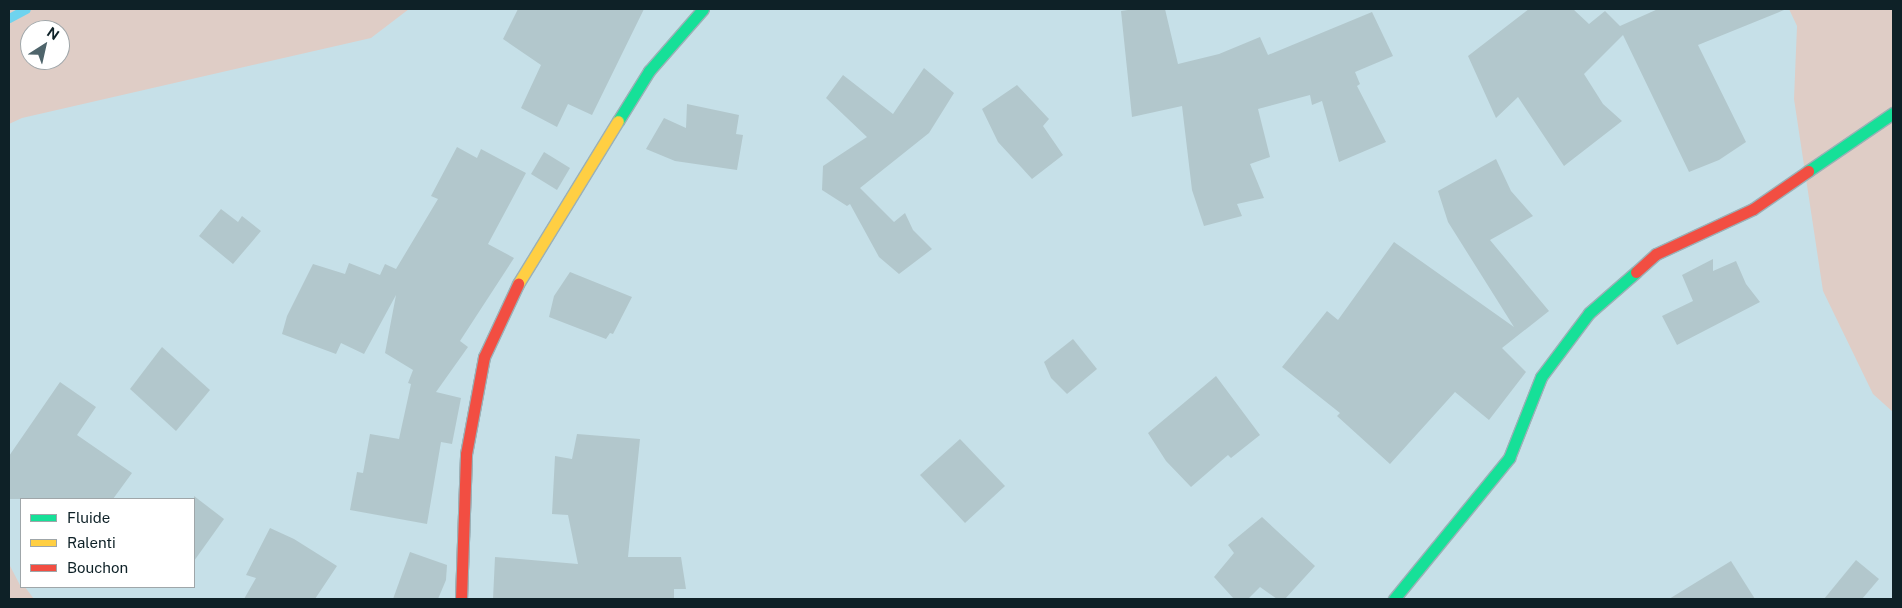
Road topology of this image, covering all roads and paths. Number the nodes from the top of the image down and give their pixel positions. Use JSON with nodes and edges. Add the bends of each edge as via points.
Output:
{"nodes":[{"id":1,"x":703,"y":9,"type":"edge"},
{"id":2,"x":1893,"y":113,"type":"edge"},
{"id":3,"x":461,"y":599,"type":"edge"},
{"id":4,"x":1394,"y":599,"type":"edge"}],
"edges":[{"from":1,"to":3,"type":"street","via":[[648,71],[523,274],[484,357],[466,454]]},
{"from":2,"to":4,"type":"street","via":[[1753,209],[1656,254],[1589,313],[1540,377],[1509,458]]}]}
